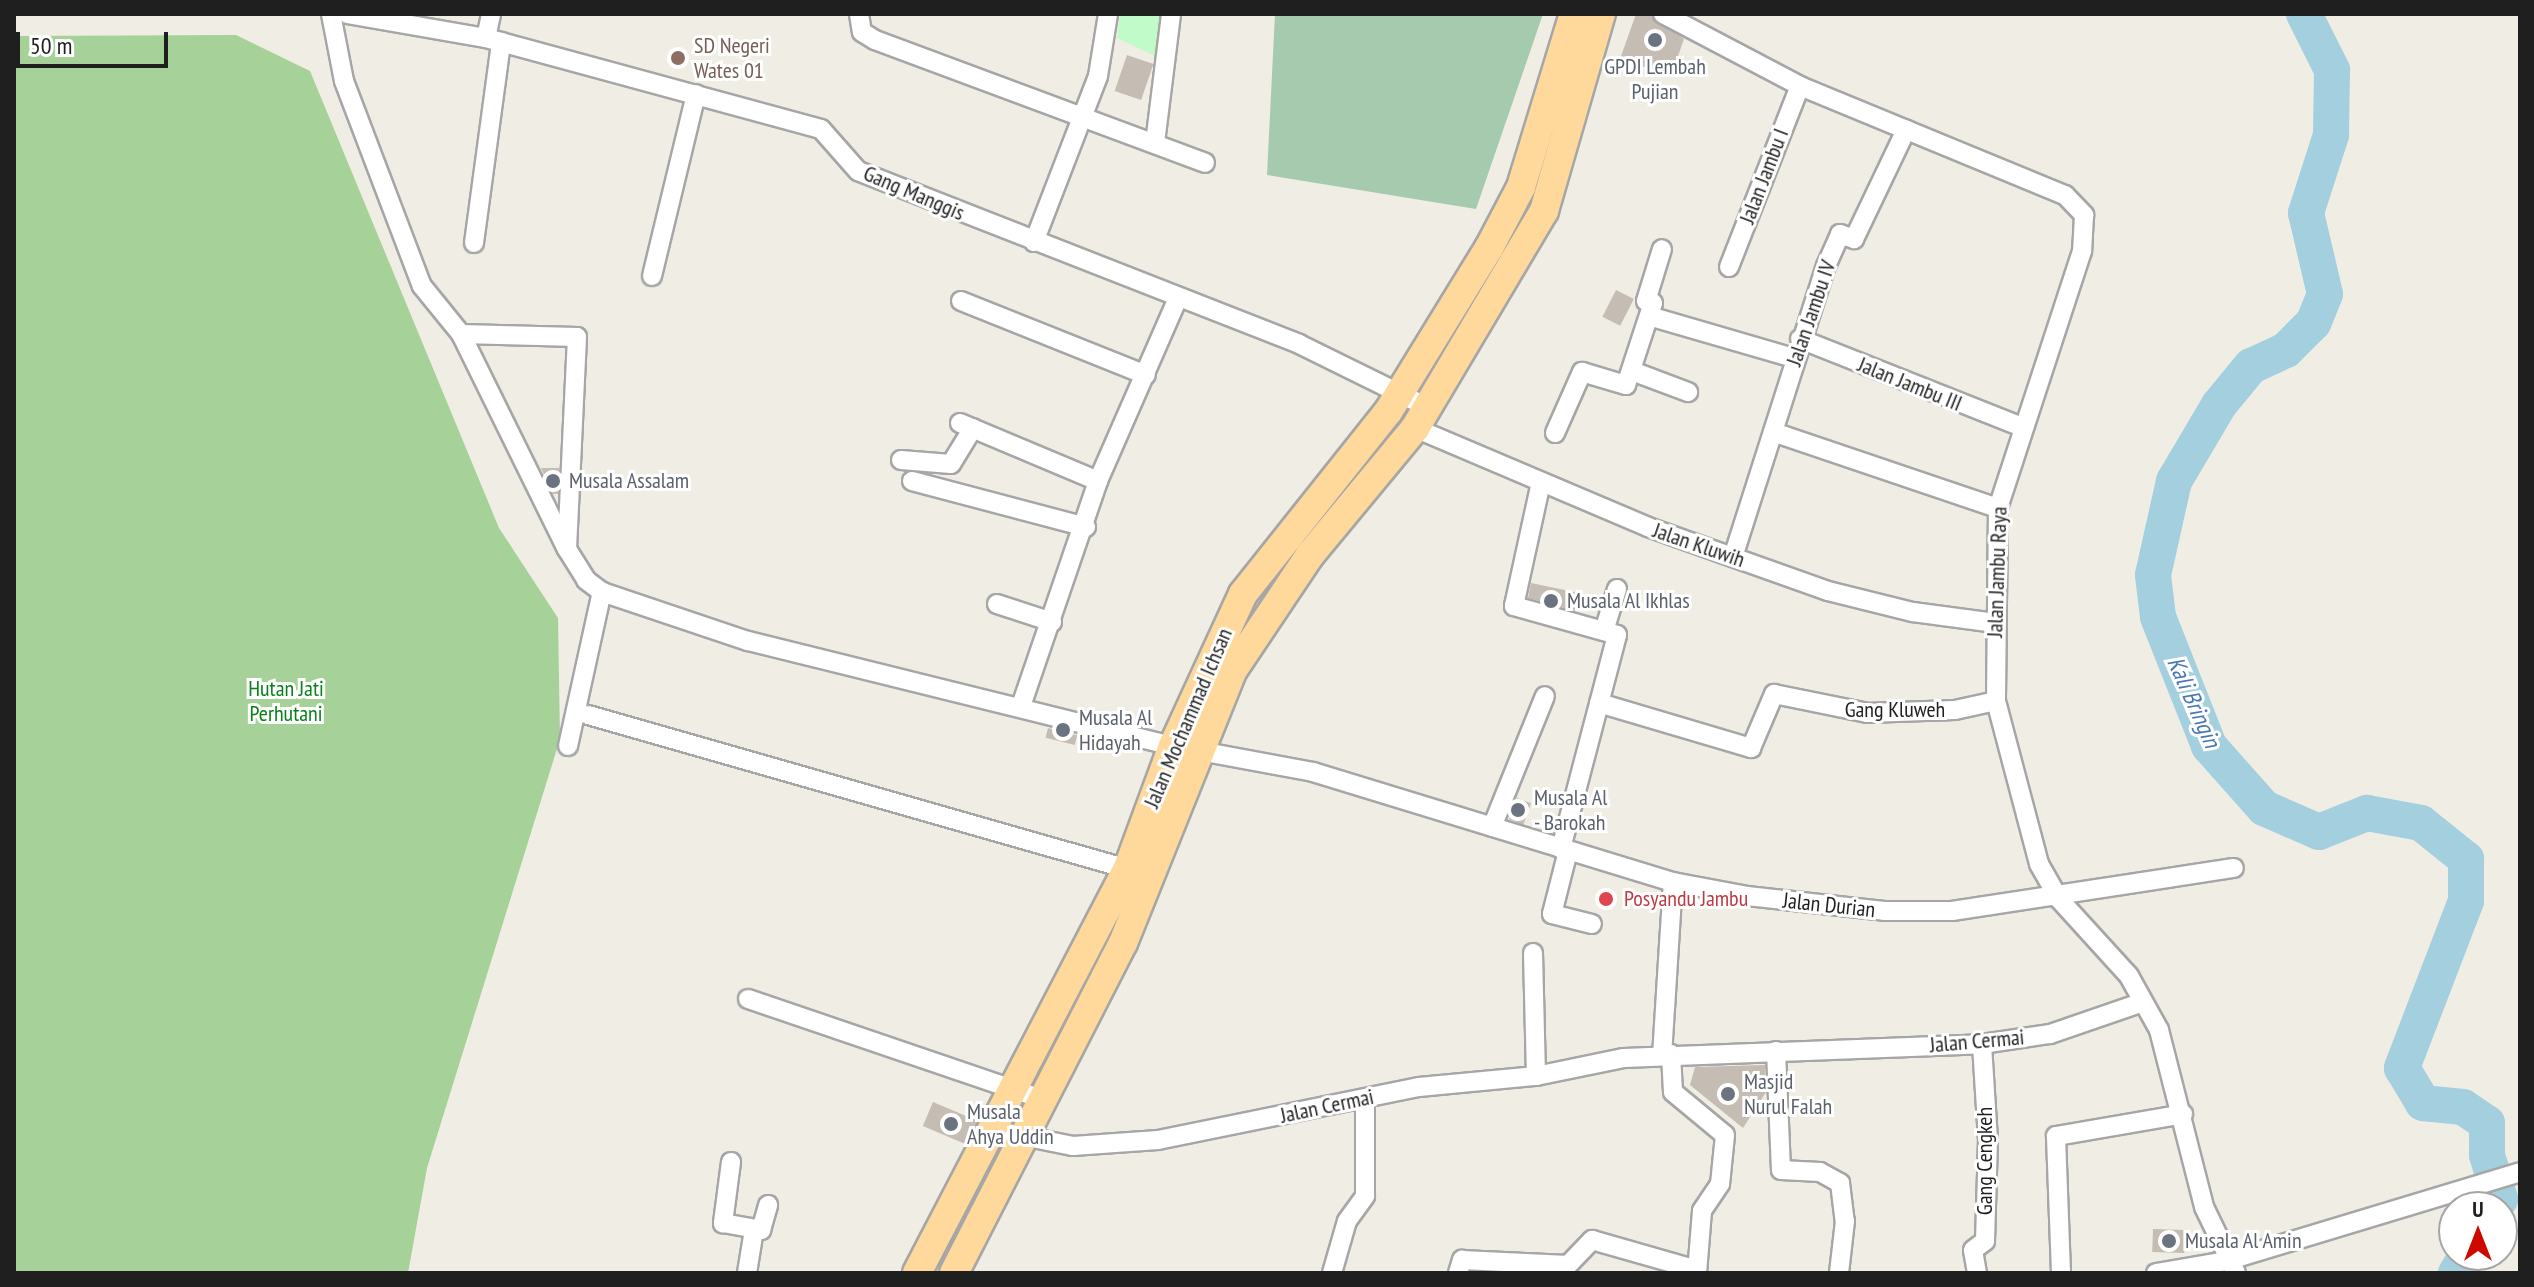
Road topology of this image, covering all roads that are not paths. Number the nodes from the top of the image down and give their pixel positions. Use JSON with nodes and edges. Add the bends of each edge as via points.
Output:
{"nodes":[{"id":1,"x":331,"y":14,"type":"edge"},
{"id":2,"x":348,"y":14,"type":"edge"},
{"id":3,"x":491,"y":14,"type":"edge"},
{"id":4,"x":859,"y":14,"type":"edge"},
{"id":5,"x":1108,"y":14,"type":"edge"},
{"id":6,"x":1171,"y":14,"type":"edge"},
{"id":7,"x":1574,"y":14,"type":"edge"},
{"id":8,"x":1601,"y":14,"type":"edge"},
{"id":9,"x":1663,"y":14,"type":"edge"},
{"id":10,"x":493,"y":40,"type":"junction"},
{"id":11,"x":1558,"y":70,"type":"junction"},
{"id":12,"x":1585,"y":77,"type":"junction"},
{"id":13,"x":1800,"y":86,"type":"junction"},
{"id":14,"x":696,"y":94,"type":"junction"},
{"id":15,"x":1084,"y":117,"type":"junction"},
{"id":16,"x":1906,"y":130,"type":"junction"},
{"id":17,"x":1155,"y":143,"type":"junction"},
{"id":18,"x":1205,"y":163,"type":"dead end"},
{"id":19,"x":1034,"y":242,"type":"junction"},
{"id":20,"x":474,"y":243,"type":"dead end"},
{"id":21,"x":1662,"y":249,"type":"dead end"},
{"id":22,"x":1729,"y":267,"type":"dead end"},
{"id":23,"x":652,"y":276,"type":"dead end"},
{"id":24,"x":1177,"y":300,"type":"junction"},
{"id":25,"x":961,"y":301,"type":"dead end"},
{"id":26,"x":1649,"y":316,"type":"junction"},
{"id":27,"x":461,"y":334,"type":"junction"},
{"id":28,"x":1800,"y":339,"type":"junction"},
{"id":29,"x":1794,"y":358,"type":"junction"},
{"id":30,"x":1632,"y":371,"type":"junction"},
{"id":31,"x":1146,"y":375,"type":"junction"},
{"id":32,"x":1688,"y":392,"type":"dead end"},
{"id":33,"x":1394,"y":402,"type":"junction"},
{"id":34,"x":1421,"y":418,"type":"junction"},
{"id":35,"x":2022,"y":427,"type":"junction"},
{"id":36,"x":1773,"y":432,"type":"junction"},
{"id":37,"x":1555,"y":433,"type":"dead end"},
{"id":38,"x":901,"y":460,"type":"dead end"},
{"id":39,"x":912,"y":481,"type":"dead end"},
{"id":40,"x":1098,"y":481,"type":"junction"},
{"id":41,"x":1541,"y":482,"type":"junction"},
{"id":42,"x":1998,"y":508,"type":"junction"},
{"id":43,"x":1086,"y":527,"type":"junction"},
{"id":44,"x":567,"y":549,"type":"junction"},
{"id":45,"x":1733,"y":557,"type":"junction"},
{"id":46,"x":1617,"y":589,"type":"dead end"},
{"id":47,"x":602,"y":592,"type":"junction"},
{"id":48,"x":997,"y":604,"type":"dead end"},
{"id":49,"x":1052,"y":622,"type":"junction"},
{"id":50,"x":1995,"y":623,"type":"junction"},
{"id":51,"x":1604,"y":631,"type":"junction"},
{"id":52,"x":1545,"y":696,"type":"dead end"},
{"id":53,"x":1996,"y":701,"type":"junction"},
{"id":54,"x":1599,"y":703,"type":"junction"},
{"id":55,"x":1021,"y":706,"type":"junction"},
{"id":56,"x":588,"y":715,"type":"dead end"},
{"id":57,"x":568,"y":746,"type":"dead end"},
{"id":58,"x":1186,"y":749,"type":"junction"},
{"id":59,"x":1492,"y":827,"type":"junction"},
{"id":60,"x":1564,"y":850,"type":"junction"},
{"id":61,"x":2234,"y":868,"type":"dead end"},
{"id":62,"x":1140,"y":872,"type":"junction"},
{"id":63,"x":1673,"y":882,"type":"junction"},
{"id":64,"x":2059,"y":899,"type":"junction"},
{"id":65,"x":1592,"y":924,"type":"dead end"},
{"id":66,"x":1533,"y":953,"type":"dead end"},
{"id":67,"x":748,"y":999,"type":"dead end"},
{"id":68,"x":2143,"y":1002,"type":"junction"},
{"id":69,"x":1982,"y":1044,"type":"junction"},
{"id":70,"x":1776,"y":1051,"type":"junction"},
{"id":71,"x":1667,"y":1055,"type":"junction"},
{"id":72,"x":1536,"y":1076,"type":"junction"},
{"id":73,"x":1013,"y":1087,"type":"junction"},
{"id":74,"x":1365,"y":1098,"type":"junction"},
{"id":75,"x":1044,"y":1100,"type":"junction"},
{"id":76,"x":2183,"y":1114,"type":"junction"},
{"id":77,"x":993,"y":1130,"type":"junction"},
{"id":78,"x":1021,"y":1140,"type":"junction"},
{"id":79,"x":731,"y":1162,"type":"dead end"},
{"id":80,"x":2520,"y":1172,"type":"edge"},
{"id":81,"x":768,"y":1205,"type":"dead end"},
{"id":82,"x":754,"y":1230,"type":"junction"},
{"id":83,"x":2231,"y":1267,"type":"edge"},
{"id":84,"x":1697,"y":1272,"type":"edge"},
{"id":85,"x":747,"y":1273,"type":"edge"},
{"id":86,"x":917,"y":1273,"type":"edge"},
{"id":87,"x":954,"y":1273,"type":"edge"},
{"id":88,"x":1332,"y":1273,"type":"edge"},
{"id":89,"x":1458,"y":1273,"type":"edge"},
{"id":90,"x":1839,"y":1273,"type":"edge"},
{"id":91,"x":1977,"y":1273,"type":"edge"},
{"id":92,"x":2061,"y":1273,"type":"edge"},
{"id":93,"x":2156,"y":1273,"type":"edge"}],
"edges":[{"from":1,"to":27,"type":"street","via":[[344,81],[422,286]]},
{"from":2,"to":10,"type":"street","name":"Gang Manggis"},
{"from":3,"to":10,"type":"street"},
{"from":4,"to":15,"type":"street","via":[[862,32],[875,40]]},
{"from":5,"to":15,"type":"street"},
{"from":6,"to":17,"type":"street"},
{"from":7,"to":11,"type":"main road","name":"Jalan Mochammad Ichsan"},
{"from":8,"to":12,"type":"main road","name":"Jalan Mochammad Ichsan"},
{"from":9,"to":13,"type":"street","name":"Jalan Jambu Raya"},
{"from":10,"to":14,"type":"street","name":"Gang Manggis"},
{"from":10,"to":20,"type":"street"},
{"from":11,"to":12,"type":"main road"},
{"from":11,"to":33,"type":"main road","name":"Jalan Mochammad Ichsan","via":[[1521,187],[1456,309]]},
{"from":12,"to":34,"type":"main road","name":"Jalan Mochammad Ichsan","via":[[1544,211]]},
{"from":13,"to":16,"type":"street","name":"Jalan Jambu Raya"},
{"from":13,"to":22,"type":"street","name":"Jalan Jambu I"},
{"from":14,"to":19,"type":"street","name":"Gang Manggis","via":[[821,129],[858,171]]},
{"from":14,"to":23,"type":"street"},
{"from":15,"to":17,"type":"street"},
{"from":15,"to":19,"type":"street"},
{"from":16,"to":28,"type":"street","name":"Jalan Jambu IV","via":[[1854,239],[1840,234]]},
{"from":16,"to":35,"type":"street","name":"Jalan Jambu Raya","via":[[2065,195],[2084,215],[2082,251]]},
{"from":17,"to":18,"type":"street"},
{"from":19,"to":24,"type":"street","name":"Gang Manggis"},
{"from":21,"to":26,"type":"street","via":[[1646,301],[1653,303]]},
{"from":24,"to":31,"type":"street"},
{"from":24,"to":33,"type":"street","name":"Gang Manggis","via":[[1299,344]]},
{"from":25,"to":31,"type":"street"},
{"from":26,"to":29,"type":"street"},
{"from":26,"to":30,"type":"street"},
{"from":27,"to":44,"type":"street"},
{"from":27,"to":44,"type":"street","via":[[577,337]]},
{"from":28,"to":29,"type":"street","name":"Jalan Jambu IV"},
{"from":28,"to":35,"type":"street","name":"Jalan Jambu III"},
{"from":29,"to":36,"type":"street","name":"Jalan Jambu IV"},
{"from":30,"to":32,"type":"street"},
{"from":30,"to":37,"type":"street","via":[[1624,386],[1582,372]]},
{"from":31,"to":40,"type":"street"},
{"from":33,"to":34,"type":"main road"},
{"from":33,"to":58,"type":"main road","name":"Jalan Mochammad Ichsan","via":[[1243,594]]},
{"from":34,"to":41,"type":"street","name":"Jalan Kluwih"},
{"from":34,"to":58,"type":"main road","name":"Jalan Mochammad Ichsan","via":[[1265,616]]},
{"from":35,"to":42,"type":"street","name":"Jalan Jambu Raya"},
{"from":36,"to":42,"type":"street"},
{"from":36,"to":45,"type":"street","name":"Jalan Jambu IV"},
{"from":38,"to":40,"type":"street","via":[[951,464],[967,425]]},
{"from":39,"to":43,"type":"street"},
{"from":40,"to":43,"type":"street"},
{"from":41,"to":45,"type":"street","name":"Jalan Kluwih"},
{"from":41,"to":51,"type":"street","via":[[1514,606]]},
{"from":42,"to":50,"type":"street","name":"Jalan Jambu Raya"},
{"from":43,"to":49,"type":"street"},
{"from":44,"to":47,"type":"street","via":[[586,580]]},
{"from":45,"to":50,"type":"street","name":"Jalan Kluwih","via":[[1870,603]]},
{"from":46,"to":51,"type":"street"},
{"from":47,"to":55,"type":"street","name":"Jalan Durian","via":[[748,641]]},
{"from":47,"to":57,"type":"street"},
{"from":48,"to":49,"type":"street"},
{"from":49,"to":55,"type":"street"},
{"from":50,"to":53,"type":"street","name":"Jalan Jambu Raya"},
{"from":51,"to":54,"type":"street","via":[[1617,637]]},
{"from":52,"to":59,"type":"street"},
{"from":53,"to":54,"type":"street","name":"Gang Kluweh","via":[[1955,710],[1867,713],[1774,694],[1751,748]]},
{"from":53,"to":64,"type":"street","name":"Jalan Jambu Raya","via":[[2023,817]]},
{"from":54,"to":60,"type":"street"},
{"from":55,"to":58,"type":"street","name":"Jalan Durian"},
{"from":56,"to":62,"type":"street"},
{"from":58,"to":59,"type":"street","name":"Jalan Durian","via":[[1313,772]]},
{"from":58,"to":62,"type":"main road","name":"Jalan Mochammad Ichsan"},
{"from":59,"to":60,"type":"street","name":"Jalan Durian"},
{"from":60,"to":63,"type":"street","name":"Jalan Durian"},
{"from":60,"to":65,"type":"street","via":[[1552,915]]},
{"from":61,"to":64,"type":"street","name":"Jalan Durian"},
{"from":62,"to":73,"type":"main road","name":"Jalan Mochammad Ichsan"},
{"from":62,"to":75,"type":"main road","name":"Jalan Mochammad Ichsan"},
{"from":63,"to":64,"type":"street","name":"Jalan Durian","via":[[1884,911]]},
{"from":63,"to":71,"type":"street"},
{"from":64,"to":68,"type":"street","name":"Jalan Jambu Raya","via":[[2110,951]]},
{"from":66,"to":72,"type":"street"},
{"from":67,"to":73,"type":"street"},
{"from":68,"to":69,"type":"street","name":"Jalan Cermai","via":[[2050,1034]]},
{"from":68,"to":76,"type":"street","name":"Jalan Jambu Raya","via":[[2159,1030]]},
{"from":69,"to":70,"type":"street","name":"Jalan Cermai"},
{"from":69,"to":91,"type":"street","name":"Gang Cengkeh","via":[[1988,1140],[1985,1241],[1973,1250]]},
{"from":70,"to":71,"type":"street","name":"Jalan Cermai"},
{"from":70,"to":90,"type":"street","via":[[1781,1170],[1820,1172],[1840,1183],[1845,1221]]},
{"from":71,"to":72,"type":"street","name":"Jalan Cermai"},
{"from":71,"to":84,"type":"street","via":[[1673,1092],[1725,1135],[1720,1184],[1702,1211]]},
{"from":72,"to":74,"type":"street","name":"Jalan Cermai"},
{"from":73,"to":75,"type":"street"},
{"from":73,"to":77,"type":"main road","name":"Jalan Mochammad Ichsan"},
{"from":74,"to":78,"type":"street","name":"Jalan Cermai","via":[[1158,1140],[1073,1146]]},
{"from":74,"to":88,"type":"street","via":[[1365,1196],[1347,1221]]},
{"from":75,"to":78,"type":"main road","name":"Jalan Mochammad Ichsan"},
{"from":76,"to":83,"type":"street","name":"Jalan Jambu Raya","via":[[2204,1207]]},
{"from":76,"to":92,"type":"street","via":[[2056,1136]]},
{"from":77,"to":78,"type":"street","name":"Jalan Cermai"},
{"from":77,"to":86,"type":"main road","name":"Jalan Mochammad Ichsan"},
{"from":78,"to":87,"type":"main road","name":"Jalan Mochammad Ichsan"},
{"from":79,"to":82,"type":"street","via":[[722,1220]]},
{"from":80,"to":83,"type":"street"},
{"from":81,"to":82,"type":"street","via":[[762,1229]]},
{"from":82,"to":85,"type":"street"},
{"from":83,"to":93,"type":"street"},
{"from":84,"to":89,"type":"street","via":[[1592,1240],[1568,1265],[1462,1260]]}]}
